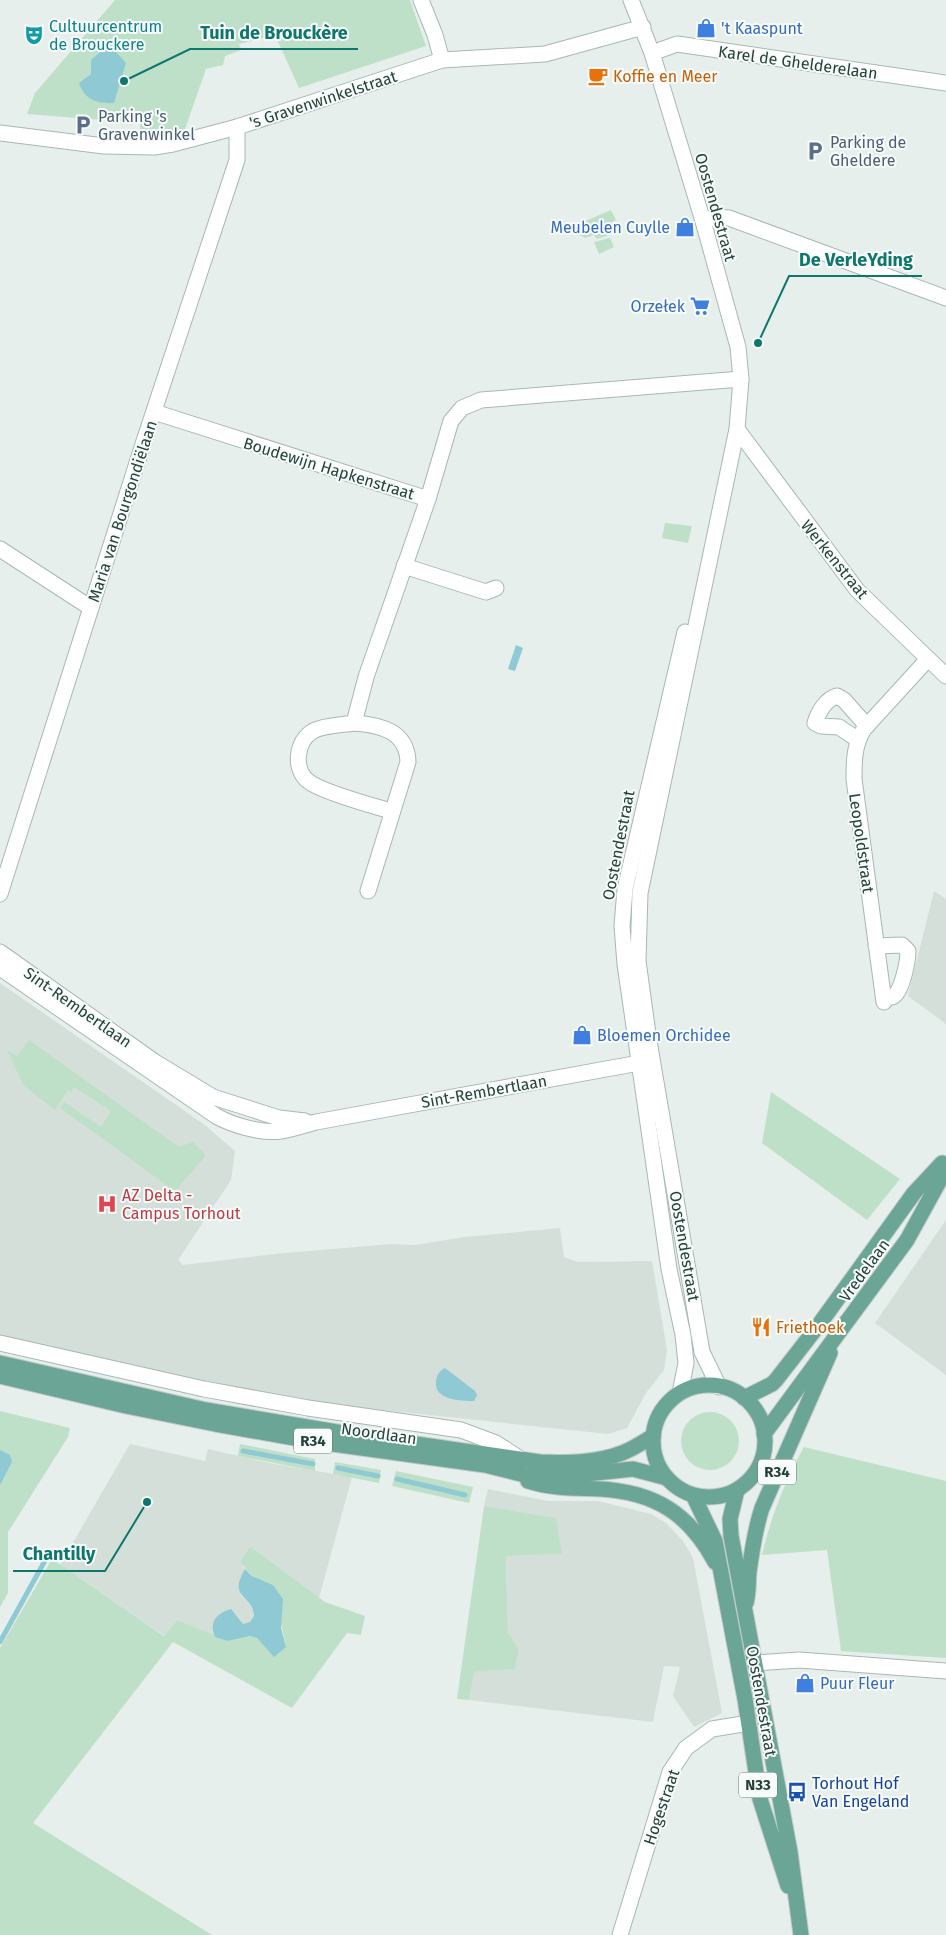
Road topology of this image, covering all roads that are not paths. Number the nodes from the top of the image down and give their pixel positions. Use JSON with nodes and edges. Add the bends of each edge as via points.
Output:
{"nodes":[{"id":1,"x":421,"y":0,"type":"edge"},
{"id":2,"x":631,"y":0,"type":"edge"},
{"id":3,"x":643,"y":27,"type":"junction"},
{"id":4,"x":652,"y":52,"type":"junction"},
{"id":5,"x":442,"y":60,"type":"junction"},
{"id":6,"x":946,"y":83,"type":"edge"},
{"id":7,"x":237,"y":127,"type":"junction"},
{"id":8,"x":0,"y":133,"type":"edge"},
{"id":9,"x":703,"y":221,"type":"junction"},
{"id":10,"x":946,"y":298,"type":"edge"},
{"id":11,"x":741,"y":379,"type":"junction"},
{"id":12,"x":154,"y":412,"type":"junction"},
{"id":13,"x":737,"y":430,"type":"junction"},
{"id":14,"x":428,"y":499,"type":"junction"},
{"id":15,"x":0,"y":549,"type":"edge"},
{"id":16,"x":404,"y":566,"type":"junction"},
{"id":17,"x":496,"y":588,"type":"dead end"},
{"id":18,"x":91,"y":608,"type":"junction"},
{"id":19,"x":928,"y":659,"type":"junction"},
{"id":20,"x":946,"y":676,"type":"edge"},
{"id":21,"x":354,"y":723,"type":"junction"},
{"id":22,"x":866,"y":726,"type":"junction"},
{"id":23,"x":857,"y":739,"type":"junction"},
{"id":24,"x":391,"y":811,"type":"junction"},
{"id":25,"x":368,"y":892,"type":"dead end"},
{"id":26,"x":0,"y":894,"type":"edge"},
{"id":27,"x":876,"y":946,"type":"junction"},
{"id":28,"x":0,"y":952,"type":"edge"},
{"id":29,"x":0,"y":968,"type":"edge"},
{"id":30,"x":645,"y":1062,"type":"junction"},
{"id":31,"x":152,"y":1066,"type":"junction"},
{"id":32,"x":237,"y":1107,"type":"junction"},
{"id":33,"x":316,"y":1122,"type":"junction"},
{"id":34,"x":230,"y":1124,"type":"junction"},
{"id":35,"x":946,"y":1159,"type":"edge"},
{"id":36,"x":946,"y":1168,"type":"edge"},
{"id":37,"x":834,"y":1342,"type":"junction"},
{"id":38,"x":0,"y":1343,"type":"edge"},
{"id":39,"x":0,"y":1363,"type":"edge"},
{"id":40,"x":0,"y":1376,"type":"edge"},
{"id":41,"x":719,"y":1386,"type":"junction"},
{"id":42,"x":680,"y":1393,"type":"junction"},
{"id":43,"x":744,"y":1398,"type":"junction"},
{"id":44,"x":764,"y":1434,"type":"junction"},
{"id":45,"x":653,"y":1436,"type":"junction"},
{"id":46,"x":519,"y":1458,"type":"junction"},
{"id":47,"x":508,"y":1472,"type":"junction"},
{"id":48,"x":666,"y":1478,"type":"junction"},
{"id":49,"x":737,"y":1490,"type":"junction"},
{"id":50,"x":693,"y":1495,"type":"junction"},
{"id":51,"x":718,"y":1568,"type":"junction"},
{"id":52,"x":744,"y":1608,"type":"junction"},
{"id":53,"x":736,"y":1654,"type":"junction"},
{"id":54,"x":754,"y":1663,"type":"junction"},
{"id":55,"x":946,"y":1671,"type":"edge"},
{"id":56,"x":765,"y":1720,"type":"junction"},
{"id":57,"x":749,"y":1723,"type":"junction"},
{"id":58,"x":797,"y":1912,"type":"junction"},
{"id":59,"x":620,"y":1935,"type":"edge"},
{"id":60,"x":801,"y":1935,"type":"edge"}],
"edges":[{"from":1,"to":5,"type":"street"},
{"from":2,"to":3,"type":"street","name":"Oostendestraat"},
{"from":3,"to":4,"type":"street","name":"Oostendestraat"},
{"from":3,"to":5,"type":"street","name":"'s Gravenwinkelstraat","via":[[545,54]]},
{"from":4,"to":6,"type":"street","name":"Karel de Ghelderelaan","via":[[677,44]]},
{"from":4,"to":9,"type":"street","name":"Oostendestraat"},
{"from":5,"to":7,"type":"street","name":"'s Gravenwinkelstraat"},
{"from":7,"to":8,"type":"street","name":"'s Gravenwinkelstraat","via":[[154,147],[104,146]]},
{"from":7,"to":12,"type":"street","name":"Maria van Bourgondiëlaan","via":[[236,160]]},
{"from":9,"to":10,"type":"street","via":[[729,218]]},
{"from":9,"to":11,"type":"street","name":"Oostendestraat","via":[[738,347]]},
{"from":11,"to":13,"type":"street","name":"Oostendestraat"},
{"from":11,"to":14,"type":"street","name":"Boudewijn Hapkenstraat","via":[[481,400],[462,408],[451,421]]},
{"from":12,"to":14,"type":"street","name":"Boudewijn Hapkenstraat"},
{"from":12,"to":18,"type":"street","name":"Maria van Bourgondiëlaan"},
{"from":13,"to":19,"type":"street","name":"Werkenstraat","via":[[857,590]]},
{"from":13,"to":30,"type":"street","name":"Oostendestraat","via":[[640,893],[638,961]]},
{"from":14,"to":16,"type":"street"},
{"from":15,"to":18,"type":"street"},
{"from":16,"to":17,"type":"street","via":[[486,592]]},
{"from":16,"to":21,"type":"street","via":[[366,676]]},
{"from":18,"to":26,"type":"street","name":"Maria van Bourgondiëlaan"},
{"from":19,"to":20,"type":"street","name":"Werkenstraat"},
{"from":19,"to":22,"type":"street"},
{"from":21,"to":24,"type":"street","via":[[392,732],[403,740],[408,750],[408,762]]},
{"from":21,"to":24,"type":"street","via":[[313,731],[302,742],[299,770],[308,781],[320,787]]},
{"from":22,"to":23,"type":"street"},
{"from":22,"to":23,"type":"street","via":[[837,696],[831,698],[818,715],[815,723],[839,728]]},
{"from":23,"to":27,"type":"street","name":"Leopoldstraat","via":[[854,779]]},
{"from":24,"to":25,"type":"street"},
{"from":27,"to":27,"type":"street","name":"Leopoldstraat","via":[[884,1000],[898,993],[908,951],[902,945]]},
{"from":28,"to":31,"type":"street","name":"Sint-Rembertlaan"},
{"from":29,"to":31,"type":"street","name":"Sint-Rembertlaan"},
{"from":30,"to":33,"type":"street","name":"Sint-Rembertlaan"},
{"from":30,"to":41,"type":"street","name":"Oostendestraat","via":[[702,1352]]},
{"from":30,"to":42,"type":"street","name":"Oostendestraat","via":[[669,1270],[686,1363]]},
{"from":31,"to":32,"type":"street","name":"Sint-Rembertlaan"},
{"from":31,"to":34,"type":"street","name":"Sint-Rembertlaan"},
{"from":32,"to":33,"type":"street","name":"Sint-Rembertlaan","via":[[279,1118]]},
{"from":32,"to":34,"type":"street"},
{"from":33,"to":34,"type":"street","name":"Sint-Rembertlaan","via":[[279,1132]]},
{"from":35,"to":43,"type":"main road","name":"Vredelaan","via":[[914,1194],[776,1380]]},
{"from":36,"to":37,"type":"main road","name":"Vredelaan","number":"R34","via":[[908,1240]]},
{"from":37,"to":44,"type":"main road","name":"Vredelaan","number":"R34"},
{"from":37,"to":52,"type":"main road","number":"R34","via":[[762,1508],[754,1535],[750,1591]]},
{"from":38,"to":46,"type":"street","name":"Noordlaan","via":[[213,1391],[461,1430],[496,1443]]},
{"from":39,"to":46,"type":"main road","name":"Noordlaan","number":"R34","via":[[206,1410]]},
{"from":40,"to":47,"type":"main road","name":"Noordlaan","number":"R34","via":[[215,1424],[485,1465]]},
{"from":41,"to":42,"type":"main road","via":[[699,1387]]},
{"from":41,"to":43,"type":"main road","number":"R34"},
{"from":42,"to":45,"type":"main road","via":[[661,1412]]},
{"from":43,"to":44,"type":"main road","number":"R34","via":[[757,1414]]},
{"from":44,"to":49,"type":"main road","number":"R34","via":[[759,1466],[750,1480]]},
{"from":45,"to":46,"type":"main road","name":"Noordlaan","number":"R34","via":[[606,1458],[567,1462]]},
{"from":45,"to":48,"type":"main road","via":[[656,1458]]},
{"from":47,"to":48,"type":"main road","name":"Noordlaan","number":"R34","via":[[560,1476],[633,1469]]},
{"from":47,"to":51,"type":"main road","number":"R34","via":[[548,1487],[620,1491],[651,1498],[669,1508],[688,1525]]},
{"from":48,"to":50,"type":"main road","number":"R34"},
{"from":49,"to":50,"type":"main road","number":"R34","via":[[723,1496]]},
{"from":49,"to":52,"type":"main road","name":"Oostendestraat","number":"N33","via":[[730,1519],[731,1536]]},
{"from":50,"to":51,"type":"main road","name":"Oostendestraat","number":"N33","via":[[715,1541]]},
{"from":51,"to":53,"type":"main road","name":"Oostendestraat","number":"N33"},
{"from":52,"to":54,"type":"main road","name":"Oostendestraat","number":"N33"},
{"from":53,"to":54,"type":"main road"},
{"from":53,"to":57,"type":"main road","name":"Oostendestraat","number":"N33"},
{"from":54,"to":55,"type":"street","via":[[799,1660]]},
{"from":54,"to":56,"type":"main road","name":"Oostendestraat","number":"N33"},
{"from":56,"to":57,"type":"main road"},
{"from":56,"to":58,"type":"main road","name":"Oostendestraat","number":"N33","via":[[790,1852]]},
{"from":57,"to":58,"type":"main road","name":"Oostendestraat","number":"N33","via":[[760,1799]]},
{"from":57,"to":59,"type":"street","name":"Hogestraat","via":[[712,1729],[686,1748],[670,1772]]},
{"from":58,"to":60,"type":"main road","name":"Oostendestraat","number":"N33"}]}
